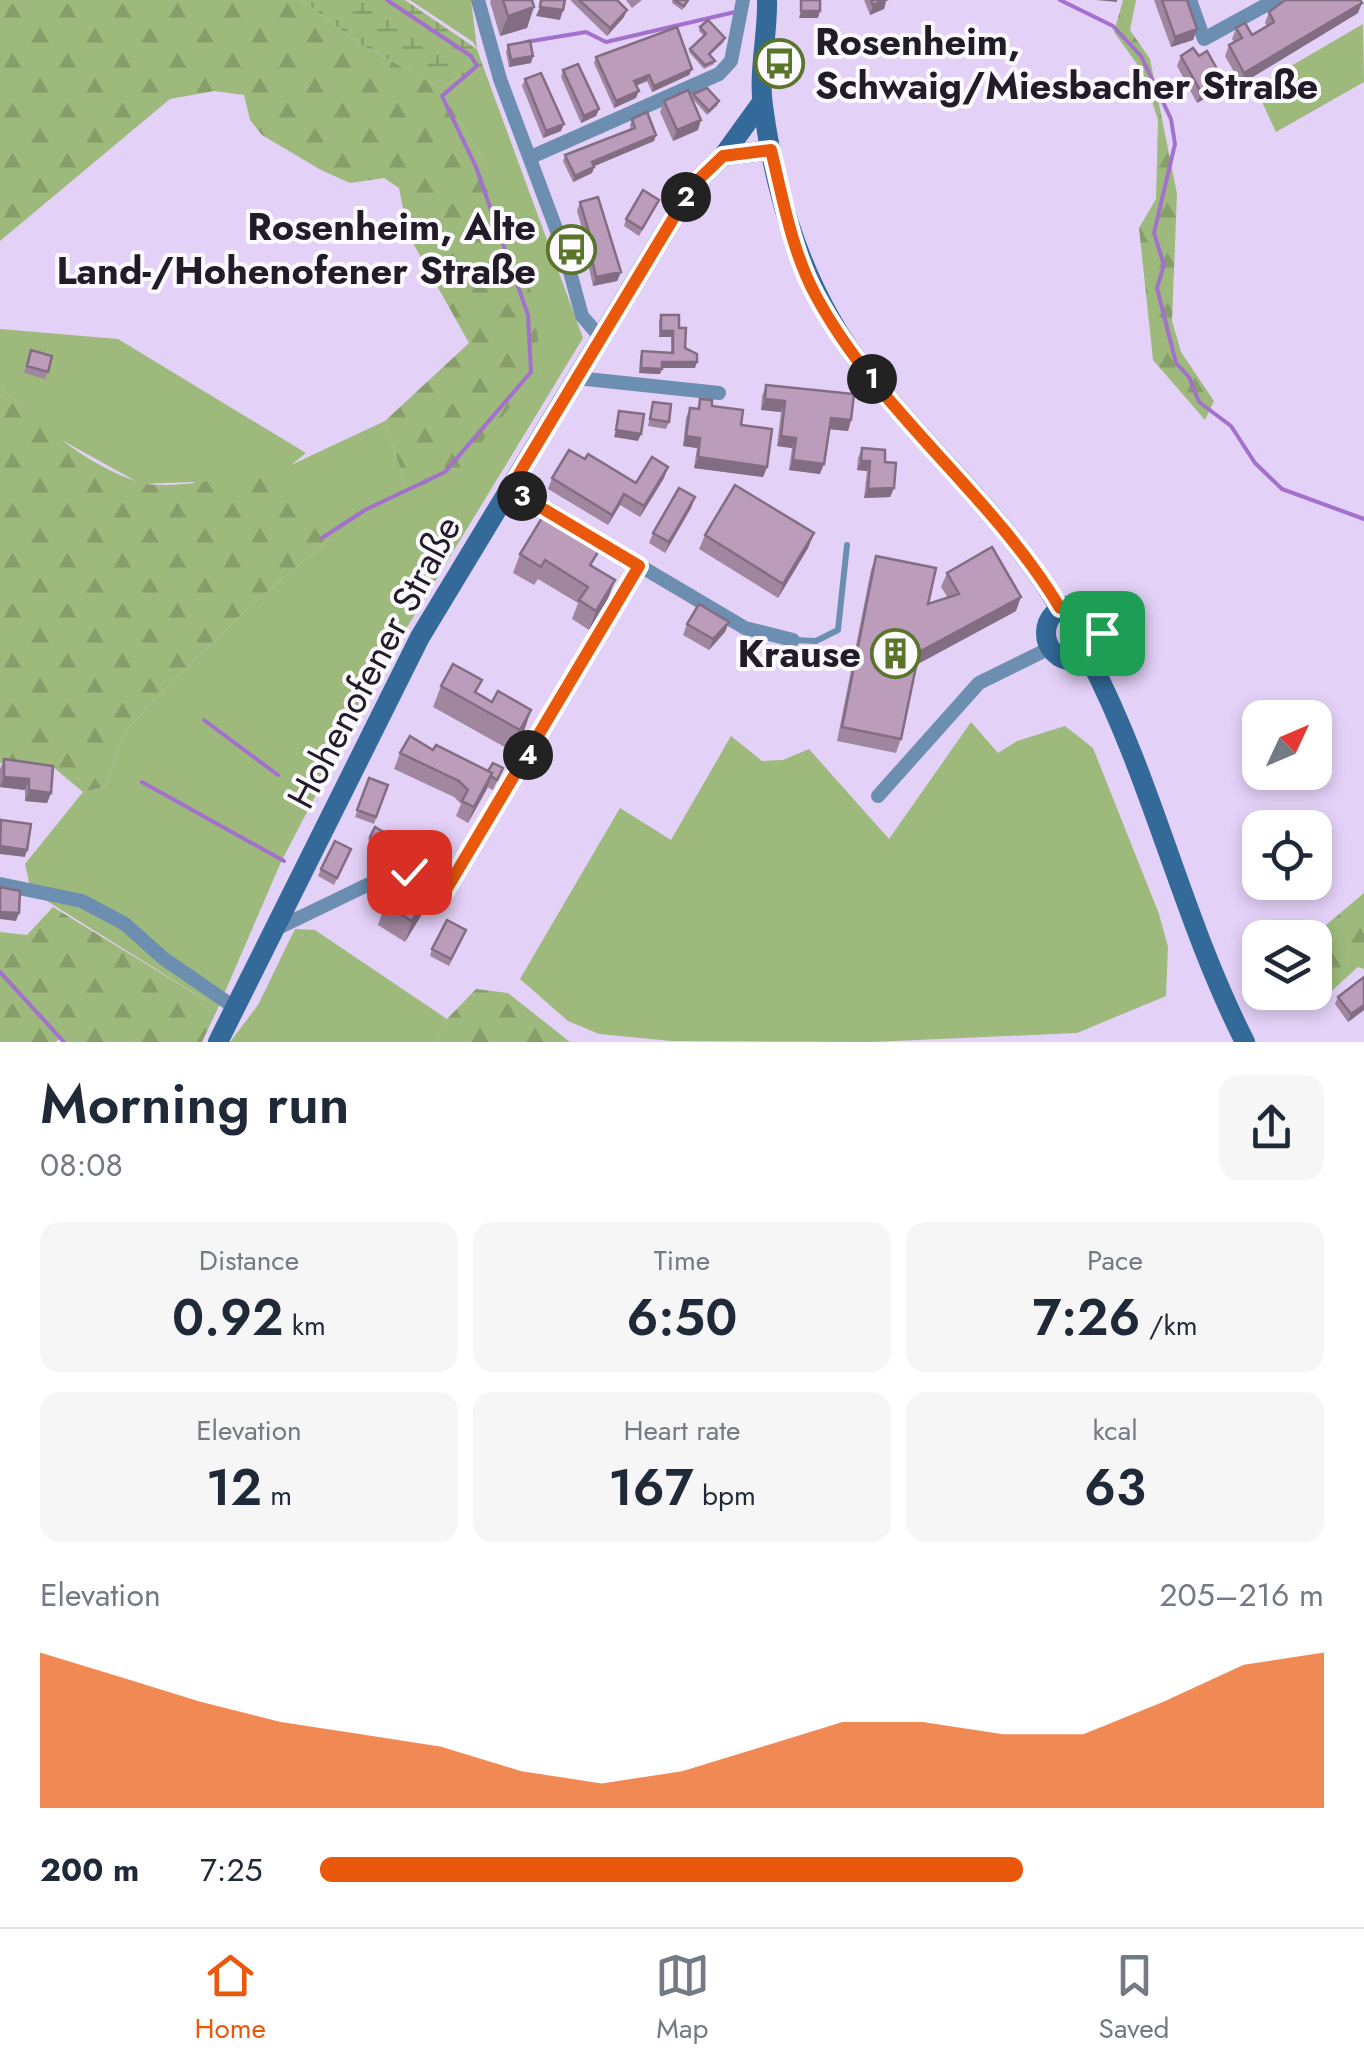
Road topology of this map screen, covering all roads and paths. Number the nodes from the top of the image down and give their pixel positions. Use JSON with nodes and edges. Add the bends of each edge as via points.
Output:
{"nodes":[{"id":1,"x":478,"y":0,"type":"edge"},
{"id":2,"x":743,"y":0,"type":"edge"},
{"id":3,"x":1190,"y":0,"type":"edge"},
{"id":4,"x":1275,"y":0,"type":"edge"},
{"id":5,"x":769,"y":4,"type":"edge"},
{"id":6,"x":762,"y":102,"type":"junction"},
{"id":7,"x":771,"y":150,"type":"junction"},
{"id":8,"x":723,"y":156,"type":"junction"},
{"id":9,"x":531,"y":157,"type":"junction"},
{"id":10,"x":601,"y":338,"type":"junction"},
{"id":11,"x":577,"y":378,"type":"junction"},
{"id":12,"x":719,"y":393,"type":"dead end"},
{"id":13,"x":510,"y":489,"type":"junction"},
{"id":14,"x":848,"y":545,"type":"dead end"},
{"id":15,"x":639,"y":566,"type":"junction"},
{"id":16,"x":1060,"y":608,"type":"junction"},
{"id":17,"x":793,"y":640,"type":"joint"},
{"id":18,"x":1050,"y":648,"type":"junction"},
{"id":19,"x":1089,"y":658,"type":"junction"},
{"id":20,"x":878,"y":796,"type":"dead end"},
{"id":21,"x":5,"y":884,"type":"edge"},
{"id":22,"x":440,"y":900,"type":"joint"},
{"id":23,"x":272,"y":931,"type":"junction"},
{"id":24,"x":234,"y":1008,"type":"junction"},
{"id":25,"x":218,"y":1042,"type":"edge"},
{"id":26,"x":1245,"y":1042,"type":"edge"}],
"edges":[{"from":1,"to":9,"type":"street"},
{"from":2,"to":9,"type":"street","via":[[731,62],[719,74]]},
{"from":3,"to":4,"type":"street","via":[[1204,39]]},
{"from":5,"to":6,"type":"main road"},
{"from":6,"to":7,"type":"main road"},
{"from":6,"to":8,"type":"main road","name":"Hohenofener Straße"},
{"from":7,"to":8,"type":"main road"},
{"from":7,"to":16,"type":"main road","via":[[805,268],[840,335],[989,511]]},
{"from":8,"to":10,"type":"main road","name":"Hohenofener Straße","via":[[694,184]]},
{"from":9,"to":10,"type":"street","via":[[582,316]]},
{"from":10,"to":11,"type":"main road","name":"Hohenofener Straße"},
{"from":11,"to":12,"type":"street"},
{"from":11,"to":13,"type":"main road","name":"Hohenofener Straße"},
{"from":13,"to":15,"type":"street"},
{"from":13,"to":23,"type":"main road","name":"Hohenofener Straße","via":[[420,637]]},
{"from":14,"to":17,"type":"lane","via":[[838,630],[816,641]]},
{"from":15,"to":17,"type":"street","via":[[745,628]]},
{"from":15,"to":22,"type":"lane"},
{"from":16,"to":18,"type":"main road","via":[[1048,622]]},
{"from":16,"to":19,"type":"main road","via":[[1088,609],[1100,624],[1101,643]]},
{"from":18,"to":19,"type":"main road","via":[[1072,662]]},
{"from":18,"to":20,"type":"street","via":[[979,683]]},
{"from":19,"to":26,"type":"main road","via":[[1148,786],[1176,879]]},
{"from":21,"to":24,"type":"street","via":[[82,901],[125,924]]},
{"from":22,"to":23,"type":"street","via":[[435,887],[409,872],[392,873]]},
{"from":23,"to":24,"type":"main road","name":"Hohenofener Straße"},
{"from":24,"to":25,"type":"main road","name":"Hohenofener Straße"}]}
